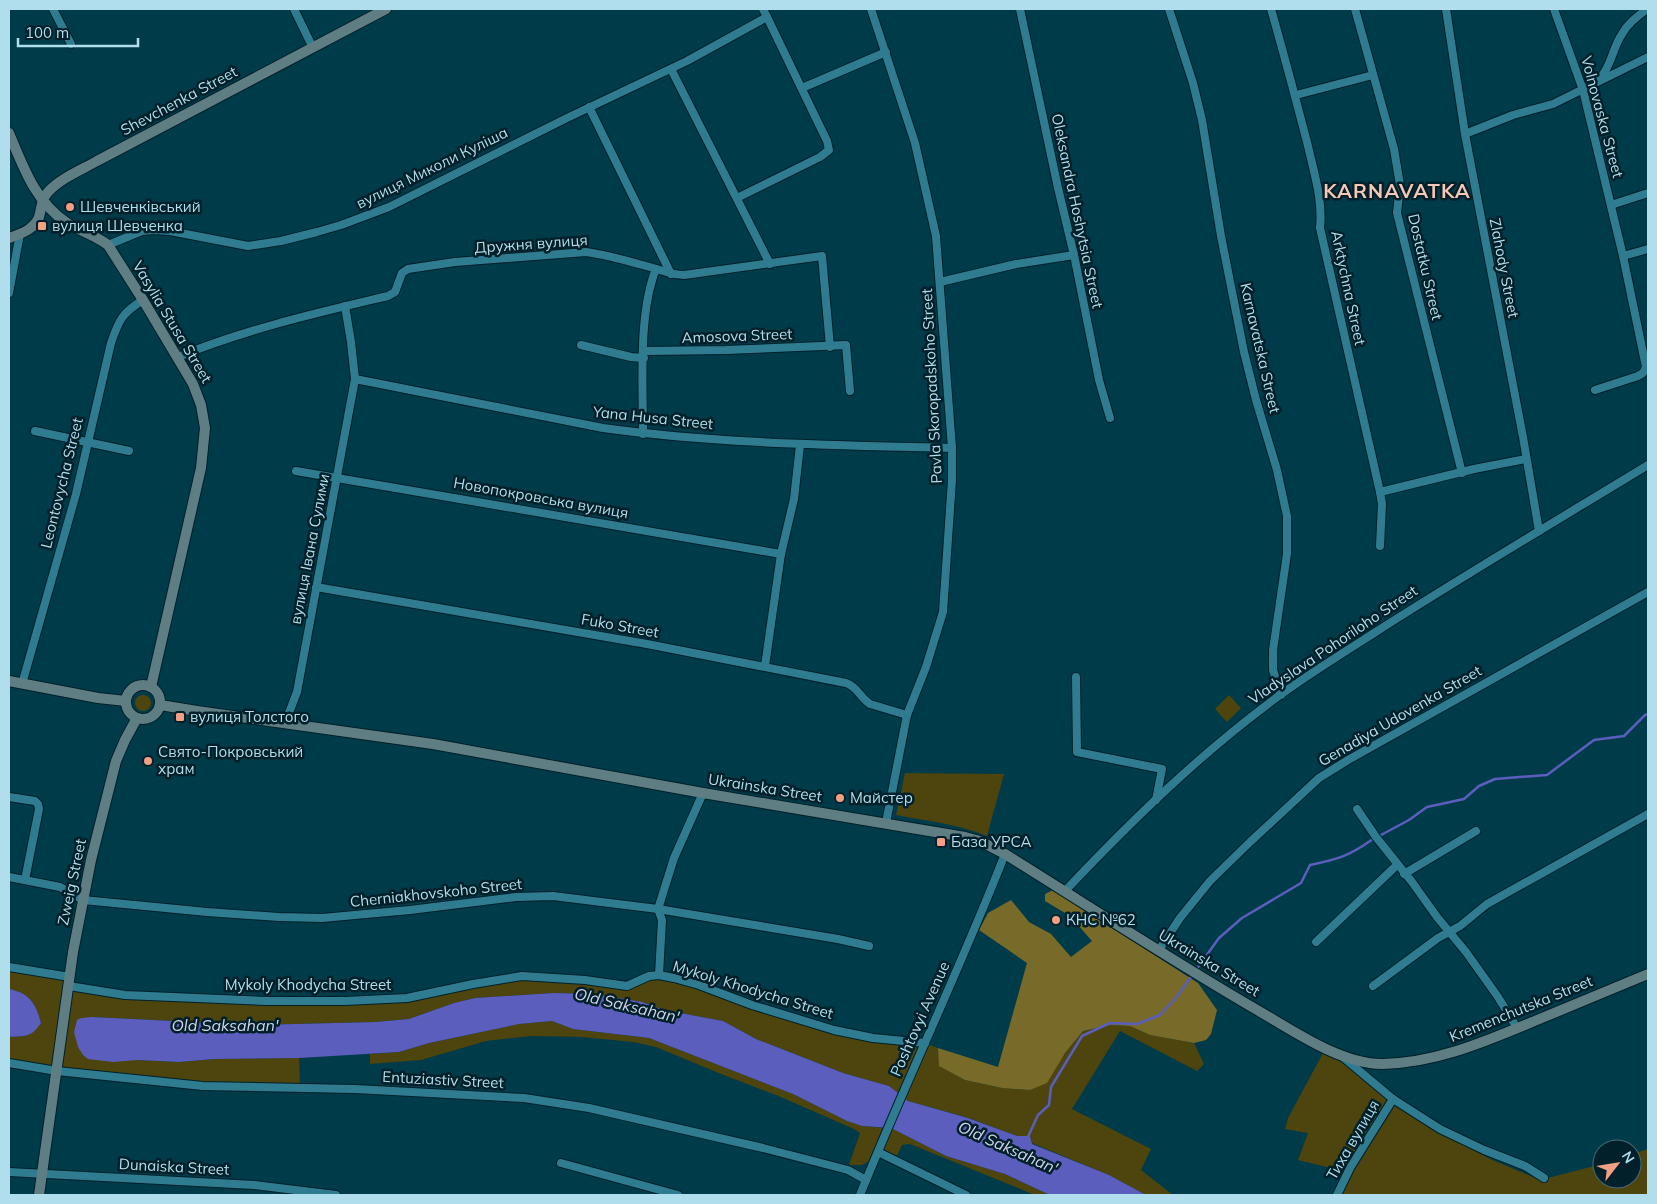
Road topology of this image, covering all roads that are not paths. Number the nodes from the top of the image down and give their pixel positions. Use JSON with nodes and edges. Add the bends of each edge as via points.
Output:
{"nodes":[{"id":1,"x":53,"y":9,"type":"edge"},
{"id":2,"x":294,"y":9,"type":"edge"},
{"id":3,"x":386,"y":9,"type":"edge"},
{"id":4,"x":763,"y":9,"type":"edge"},
{"id":5,"x":871,"y":9,"type":"edge"},
{"id":6,"x":1020,"y":9,"type":"edge"},
{"id":7,"x":1169,"y":9,"type":"edge"},
{"id":8,"x":1271,"y":9,"type":"edge"},
{"id":9,"x":1355,"y":9,"type":"edge"},
{"id":10,"x":1446,"y":9,"type":"edge"},
{"id":11,"x":1554,"y":9,"type":"edge"},
{"id":12,"x":1647,"y":9,"type":"edge"},
{"id":13,"x":767,"y":18,"type":"junction"},
{"id":14,"x":70,"y":44,"type":"dead end"},
{"id":15,"x":313,"y":48,"type":"junction"},
{"id":16,"x":886,"y":52,"type":"junction"},
{"id":17,"x":1648,"y":57,"type":"edge"},
{"id":18,"x":671,"y":69,"type":"junction"},
{"id":19,"x":1373,"y":75,"type":"junction"},
{"id":20,"x":1596,"y":83,"type":"junction"},
{"id":21,"x":802,"y":88,"type":"junction"},
{"id":22,"x":1583,"y":90,"type":"junction"},
{"id":23,"x":1296,"y":95,"type":"junction"},
{"id":24,"x":589,"y":107,"type":"junction"},
{"id":25,"x":9,"y":133,"type":"edge"},
{"id":26,"x":1465,"y":134,"type":"junction"},
{"id":27,"x":1648,"y":193,"type":"edge"},
{"id":28,"x":737,"y":198,"type":"junction"},
{"id":29,"x":42,"y":200,"type":"junction"},
{"id":30,"x":1611,"y":205,"type":"junction"},
{"id":31,"x":20,"y":234,"type":"junction"},
{"id":32,"x":9,"y":238,"type":"edge"},
{"id":33,"x":108,"y":245,"type":"junction"},
{"id":34,"x":1648,"y":249,"type":"edge"},
{"id":35,"x":1074,"y":255,"type":"junction"},
{"id":36,"x":1623,"y":256,"type":"junction"},
{"id":37,"x":770,"y":264,"type":"junction"},
{"id":38,"x":656,"y":268,"type":"junction"},
{"id":39,"x":671,"y":274,"type":"junction"},
{"id":40,"x":940,"y":282,"type":"junction"},
{"id":41,"x":9,"y":293,"type":"edge"},
{"id":42,"x":143,"y":300,"type":"junction"},
{"id":43,"x":345,"y":306,"type":"junction"},
{"id":44,"x":581,"y":345,"type":"dead end"},
{"id":45,"x":830,"y":346,"type":"junction"},
{"id":46,"x":644,"y":355,"type":"junction"},
{"id":47,"x":178,"y":357,"type":"junction"},
{"id":48,"x":355,"y":379,"type":"junction"},
{"id":49,"x":1595,"y":390,"type":"dead end"},
{"id":50,"x":850,"y":391,"type":"dead end"},
{"id":51,"x":1110,"y":418,"type":"dead end"},
{"id":52,"x":35,"y":431,"type":"dead end"},
{"id":53,"x":642,"y":434,"type":"junction"},
{"id":54,"x":87,"y":442,"type":"junction"},
{"id":55,"x":800,"y":445,"type":"junction"},
{"id":56,"x":952,"y":448,"type":"junction"},
{"id":57,"x":129,"y":451,"type":"dead end"},
{"id":58,"x":1526,"y":459,"type":"junction"},
{"id":59,"x":1648,"y":465,"type":"edge"},
{"id":60,"x":296,"y":471,"type":"dead end"},
{"id":61,"x":1462,"y":472,"type":"junction"},
{"id":62,"x":337,"y":477,"type":"junction"},
{"id":63,"x":1380,"y":492,"type":"junction"},
{"id":64,"x":1539,"y":531,"type":"junction"},
{"id":65,"x":1380,"y":546,"type":"dead end"},
{"id":66,"x":781,"y":554,"type":"junction"},
{"id":67,"x":316,"y":586,"type":"junction"},
{"id":68,"x":1648,"y":592,"type":"edge"},
{"id":69,"x":765,"y":666,"type":"junction"},
{"id":70,"x":1076,"y":677,"type":"dead end"},
{"id":71,"x":9,"y":681,"type":"edge"},
{"id":72,"x":22,"y":684,"type":"junction"},
{"id":73,"x":151,"y":687,"type":"junction"},
{"id":74,"x":1281,"y":694,"type":"junction"},
{"id":75,"x":126,"y":701,"type":"junction"},
{"id":76,"x":160,"y":705,"type":"junction"},
{"id":77,"x":908,"y":716,"type":"junction"},
{"id":78,"x":137,"y":718,"type":"junction"},
{"id":79,"x":285,"y":723,"type":"junction"},
{"id":80,"x":703,"y":793,"type":"junction"},
{"id":81,"x":9,"y":797,"type":"edge"},
{"id":82,"x":1156,"y":800,"type":"junction"},
{"id":83,"x":1357,"y":809,"type":"dead end"},
{"id":84,"x":1648,"y":814,"type":"edge"},
{"id":85,"x":886,"y":823,"type":"junction"},
{"id":86,"x":1476,"y":831,"type":"dead end"},
{"id":87,"x":1005,"y":854,"type":"junction"},
{"id":88,"x":1398,"y":865,"type":"junction"},
{"id":89,"x":1404,"y":874,"type":"junction"},
{"id":90,"x":9,"y":877,"type":"edge"},
{"id":91,"x":25,"y":880,"type":"junction"},
{"id":92,"x":1066,"y":891,"type":"junction"},
{"id":93,"x":83,"y":900,"type":"junction"},
{"id":94,"x":658,"y":909,"type":"junction"},
{"id":95,"x":1449,"y":932,"type":"junction"},
{"id":96,"x":1316,"y":942,"type":"dead end"},
{"id":97,"x":869,"y":946,"type":"dead end"},
{"id":98,"x":1159,"y":950,"type":"junction"},
{"id":99,"x":9,"y":967,"type":"edge"},
{"id":100,"x":1648,"y":974,"type":"edge"},
{"id":101,"x":659,"y":976,"type":"junction"},
{"id":102,"x":69,"y":981,"type":"junction"},
{"id":103,"x":1373,"y":986,"type":"dead end"},
{"id":104,"x":1517,"y":1028,"type":"junction"},
{"id":105,"x":925,"y":1043,"type":"junction"},
{"id":106,"x":1344,"y":1057,"type":"junction"},
{"id":107,"x":9,"y":1062,"type":"edge"},
{"id":108,"x":57,"y":1071,"type":"junction"},
{"id":109,"x":1393,"y":1099,"type":"junction"},
{"id":110,"x":878,"y":1152,"type":"junction"},
{"id":111,"x":561,"y":1163,"type":"dead end"},
{"id":112,"x":9,"y":1172,"type":"edge"},
{"id":113,"x":42,"y":1173,"type":"junction"},
{"id":114,"x":1544,"y":1178,"type":"dead end"},
{"id":115,"x":866,"y":1180,"type":"junction"},
{"id":116,"x":39,"y":1195,"type":"edge"},
{"id":117,"x":336,"y":1195,"type":"edge"},
{"id":118,"x":678,"y":1195,"type":"edge"},
{"id":119,"x":860,"y":1195,"type":"edge"},
{"id":120,"x":966,"y":1195,"type":"edge"},
{"id":121,"x":1337,"y":1195,"type":"edge"}],
"edges":[{"from":1,"to":14,"type":"street"},
{"from":2,"to":15,"type":"street"},
{"from":3,"to":15,"type":"street","name":"Shevchenka Street"},
{"from":4,"to":13,"type":"street"},
{"from":5,"to":16,"type":"street","name":"Pavla Skoropadskoho Street"},
{"from":6,"to":35,"type":"street","name":"Oleksandra Hoshytsia Street"},
{"from":7,"to":74,"type":"street","name":"Karnavatska Street","via":[[1202,120],[1244,352],[1287,516],[1287,554],[1273,650],[1273,670]]},
{"from":8,"to":23,"type":"street","name":"Arktychna Street"},
{"from":9,"to":19,"type":"street","name":"Dostatku Street"},
{"from":10,"to":26,"type":"street","name":"Zlahody Street"},
{"from":11,"to":22,"type":"street","name":"Volnovaska Street"},
{"from":12,"to":20,"type":"street","via":[[1620,36],[1607,70]]},
{"from":13,"to":18,"type":"street","name":"вулиця Миколи Куліша"},
{"from":13,"to":21,"type":"street"},
{"from":15,"to":29,"type":"street","name":"Shevchenka Street","via":[[97,160],[52,188]]},
{"from":16,"to":21,"type":"street"},
{"from":16,"to":40,"type":"street","name":"Pavla Skoropadskoho Street","via":[[915,143],[936,236]]},
{"from":17,"to":20,"type":"street"},
{"from":18,"to":24,"type":"street","name":"вулиця Миколи Куліша"},
{"from":18,"to":28,"type":"street"},
{"from":19,"to":23,"type":"street"},
{"from":19,"to":61,"type":"street","name":"Dostatku Street","via":[[1396,158],[1400,185],[1398,213]]},
{"from":20,"to":22,"type":"street"},
{"from":21,"to":28,"type":"street","via":[[829,150]]},
{"from":22,"to":26,"type":"street","via":[[1553,104]]},
{"from":22,"to":30,"type":"street","name":"Volnovaska Street"},
{"from":23,"to":63,"type":"street","name":"Arktychna Street","via":[[1316,179],[1322,213],[1320,228]]},
{"from":24,"to":33,"type":"street","name":"вулиця Миколи Куліша","via":[[389,206],[332,228],[281,242],[248,246],[154,230],[142,231]]},
{"from":24,"to":39,"type":"street"},
{"from":25,"to":29,"type":"street","name":"Vasylia Stusa Street"},
{"from":26,"to":58,"type":"street","name":"Zlahody Street"},
{"from":27,"to":30,"type":"street"},
{"from":28,"to":37,"type":"street"},
{"from":29,"to":31,"type":"street","name":"Shevchenka Street","via":[[38,221]]},
{"from":29,"to":33,"type":"street","name":"Vasylia Stusa Street","via":[[59,218]]},
{"from":30,"to":36,"type":"street","name":"Volnovaska Street"},
{"from":31,"to":32,"type":"street","name":"Shevchenka Street"},
{"from":31,"to":41,"type":"street"},
{"from":33,"to":42,"type":"street","name":"Vasylia Stusa Street"},
{"from":34,"to":36,"type":"street"},
{"from":35,"to":40,"type":"street","via":[[1016,264]]},
{"from":35,"to":51,"type":"street","name":"Oleksandra Hoshytsia Street","via":[[1099,380]]},
{"from":36,"to":49,"type":"street","name":"Volnovaska Street","via":[[1646,367],[1638,376]]},
{"from":37,"to":39,"type":"street","name":"Дружня вулиця"},
{"from":37,"to":45,"type":"street","name":"Дружня вулиця","via":[[822,256]]},
{"from":38,"to":39,"type":"street","name":"Дружня вулиця"},
{"from":38,"to":43,"type":"street","name":"Дружня вулиця","via":[[586,252],[439,264],[408,269],[402,273],[395,292],[388,296]]},
{"from":38,"to":46,"type":"street","via":[[650,283]]},
{"from":40,"to":56,"type":"street","name":"Pavla Skoropadskoho Street"},
{"from":42,"to":47,"type":"street","name":"Vasylia Stusa Street"},
{"from":42,"to":54,"type":"street","name":"Leontovycha Street","via":[[124,313],[116,326]]},
{"from":43,"to":47,"type":"street","name":"Дружня вулиця","via":[[216,341]]},
{"from":43,"to":48,"type":"street"},
{"from":44,"to":46,"type":"street","name":"Amosova Street","via":[[631,357]]},
{"from":45,"to":46,"type":"street","name":"Amosova Street"},
{"from":45,"to":50,"type":"street","name":"Amosova Street","via":[[846,345]]},
{"from":46,"to":53,"type":"street"},
{"from":47,"to":73,"type":"street","name":"Vasylia Stusa Street","via":[[197,393],[205,440]]},
{"from":48,"to":53,"type":"street","name":"Yana Husa Street"},
{"from":48,"to":62,"type":"street","name":"вулиця Івана Сулими"},
{"from":52,"to":54,"type":"street"},
{"from":53,"to":55,"type":"street","name":"Yana Husa Street"},
{"from":54,"to":57,"type":"street"},
{"from":54,"to":72,"type":"street","name":"Leontovycha Street","via":[[76,494]]},
{"from":55,"to":56,"type":"street","name":"Yana Husa Street"},
{"from":55,"to":66,"type":"street","via":[[794,499]]},
{"from":56,"to":77,"type":"street","name":"Pavla Skoropadskoho Street","via":[[943,612]]},
{"from":58,"to":61,"type":"street"},
{"from":58,"to":64,"type":"street","name":"Zlahody Street"},
{"from":59,"to":64,"type":"street","name":"Vladyslava Pohoriloho Street"},
{"from":60,"to":62,"type":"street","name":"Новопокровська вулиця"},
{"from":61,"to":63,"type":"street"},
{"from":62,"to":66,"type":"street","name":"Новопокровська вулиця"},
{"from":62,"to":67,"type":"street","name":"вулиця Івана Сулими"},
{"from":63,"to":65,"type":"street","name":"Arktychna Street"},
{"from":64,"to":74,"type":"street","name":"Vladyslava Pohoriloho Street","via":[[1453,582]]},
{"from":66,"to":69,"type":"street"},
{"from":67,"to":69,"type":"street","name":"Fuko Street"},
{"from":67,"to":79,"type":"street","name":"вулиця Івана Сулими","via":[[297,692]]},
{"from":68,"to":98,"type":"street","name":"Genadiya Udovenka Street","via":[[1319,778],[1210,881]]},
{"from":69,"to":77,"type":"street","name":"Fuko Street","via":[[850,684],[870,704]]},
{"from":70,"to":82,"type":"street","via":[[1077,752],[1162,769]]},
{"from":71,"to":72,"type":"street"},
{"from":72,"to":75,"type":"street"},
{"from":73,"to":75,"type":"street","via":[[135,687]]},
{"from":73,"to":76,"type":"street","via":[[159,694]]},
{"from":74,"to":82,"type":"street","name":"Vladyslava Pohoriloho Street"},
{"from":75,"to":78,"type":"street","via":[[128,710]]},
{"from":76,"to":78,"type":"street","via":[[152,717]]},
{"from":76,"to":79,"type":"street","name":"Ukrainska Street"},
{"from":77,"to":85,"type":"street","name":"Pavla Skoropadskoho Street"},
{"from":78,"to":93,"type":"street","name":"Zweig Street","via":[[116,761]]},
{"from":79,"to":80,"type":"street","name":"Ukrainska Street","via":[[432,744]]},
{"from":80,"to":85,"type":"street","name":"Ukrainska Street"},
{"from":80,"to":94,"type":"street","via":[[674,858]]},
{"from":81,"to":91,"type":"street","via":[[35,801],[39,808]]},
{"from":82,"to":92,"type":"street","name":"Vladyslava Pohoriloho Street"},
{"from":83,"to":88,"type":"street"},
{"from":84,"to":95,"type":"street","via":[[1487,904]]},
{"from":85,"to":87,"type":"street","name":"Ukrainska Street","via":[[965,837]]},
{"from":86,"to":89,"type":"street"},
{"from":87,"to":92,"type":"street","name":"Ukrainska Street"},
{"from":87,"to":105,"type":"street","name":"Poshtovyi Avenue"},
{"from":88,"to":89,"type":"street"},
{"from":88,"to":96,"type":"street"},
{"from":89,"to":95,"type":"street"},
{"from":90,"to":91,"type":"street","name":"Cherniakhovskoho Street"},
{"from":91,"to":93,"type":"street","name":"Cherniakhovskoho Street","via":[[60,887]]},
{"from":92,"to":98,"type":"street","name":"Ukrainska Street"},
{"from":93,"to":94,"type":"street","name":"Cherniakhovskoho Street","via":[[207,912],[322,918],[516,897],[553,896]]},
{"from":93,"to":102,"type":"street","name":"Zweig Street"},
{"from":94,"to":97,"type":"street","name":"Cherniakhovskoho Street"},
{"from":94,"to":101,"type":"street","via":[[662,920]]},
{"from":95,"to":103,"type":"street"},
{"from":95,"to":104,"type":"street"},
{"from":98,"to":106,"type":"street","name":"Ukrainska Street","via":[[1205,980]]},
{"from":99,"to":102,"type":"street","name":"Mykoly Khodycha Street"},
{"from":100,"to":104,"type":"street","name":"Kremenchutska Street"},
{"from":101,"to":102,"type":"street","name":"Mykoly Khodycha Street","via":[[649,976],[627,986],[522,976],[407,998],[345,1001],[125,995]]},
{"from":101,"to":105,"type":"street","name":"Mykoly Khodycha Street","via":[[699,985],[834,1030]]},
{"from":102,"to":108,"type":"street","name":"Zweig Street"},
{"from":104,"to":106,"type":"street","name":"Kremenchutska Street","via":[[1470,1048],[1420,1060],[1383,1064]]},
{"from":105,"to":110,"type":"street","name":"Poshtovyi Avenue"},
{"from":106,"to":109,"type":"street","name":"Ukrainska Street"},
{"from":107,"to":108,"type":"street","name":"Entuziastiv Street"},
{"from":108,"to":113,"type":"street","name":"Zweig Street"},
{"from":108,"to":115,"type":"street","name":"Entuziastiv Street","via":[[203,1086],[355,1089],[524,1098],[589,1108],[763,1148],[848,1170]]},
{"from":109,"to":114,"type":"street","name":"Ukrainska Street","via":[[1440,1129],[1525,1166]]},
{"from":109,"to":121,"type":"street","name":"Тиха вулиця"},
{"from":110,"to":115,"type":"street","name":"Poshtovyi Avenue"},
{"from":110,"to":120,"type":"street"},
{"from":111,"to":118,"type":"street"},
{"from":112,"to":113,"type":"street","name":"Dunaiska Street"},
{"from":113,"to":116,"type":"street","name":"Zweig Street"},
{"from":113,"to":117,"type":"street","name":"Dunaiska Street","via":[[254,1186]]},
{"from":115,"to":119,"type":"street","name":"Poshtovyi Avenue"}]}
